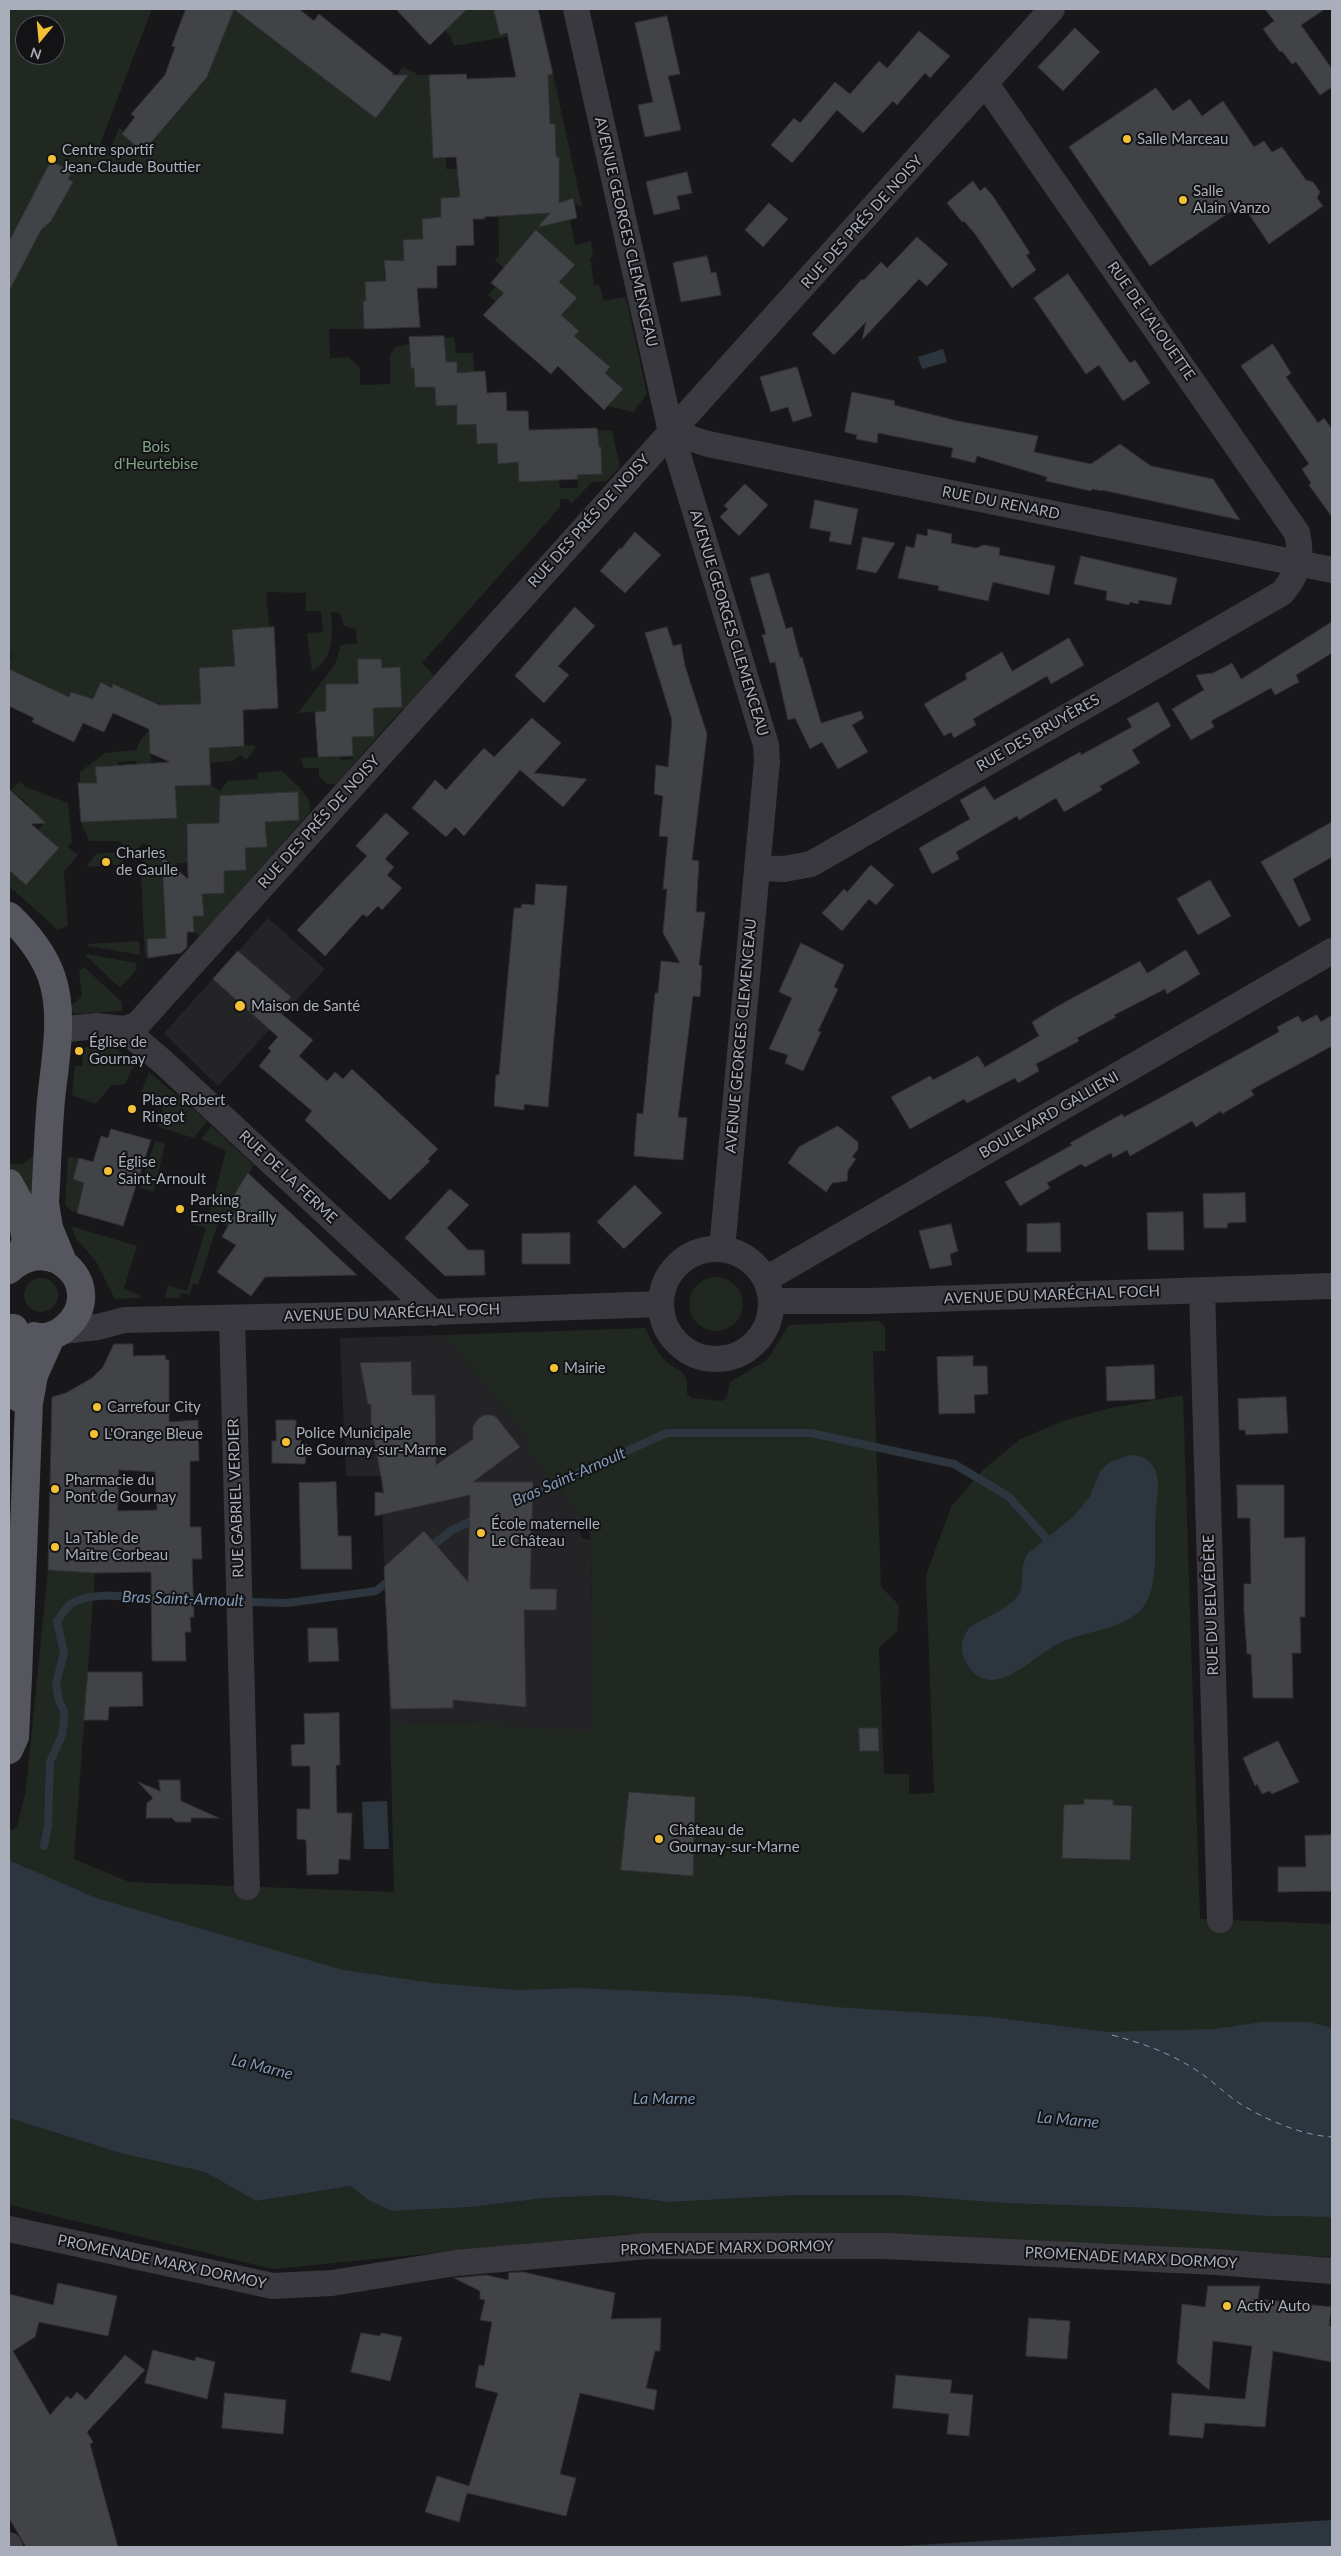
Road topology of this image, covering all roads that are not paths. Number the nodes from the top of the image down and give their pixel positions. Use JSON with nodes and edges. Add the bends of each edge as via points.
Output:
{"nodes":[{"id":1,"x":576,"y":9,"type":"edge"},
{"id":2,"x":1052,"y":9,"type":"edge"},
{"id":3,"x":986,"y":84,"type":"junction"},
{"id":4,"x":671,"y":432,"type":"junction"},
{"id":5,"x":1299,"y":563,"type":"junction"},
{"id":6,"x":1332,"y":570,"type":"edge"},
{"id":7,"x":757,"y":868,"type":"junction"},
{"id":8,"x":9,"y":916,"type":"edge"},
{"id":9,"x":1332,"y":951,"type":"edge"},
{"id":10,"x":124,"y":1028,"type":"junction"},
{"id":11,"x":57,"y":1030,"type":"junction"},
{"id":12,"x":9,"y":1183,"type":"edge"},
{"id":13,"x":722,"y":1249,"type":"junction"},
{"id":14,"x":62,"y":1262,"type":"junction"},
{"id":15,"x":14,"y":1265,"type":"edge"},
{"id":16,"x":1332,"y":1286,"type":"edge"},
{"id":17,"x":768,"y":1290,"type":"junction"},
{"id":18,"x":1202,"y":1290,"type":"junction"},
{"id":19,"x":81,"y":1291,"type":"junction"},
{"id":20,"x":660,"y":1304,"type":"junction"},
{"id":21,"x":434,"y":1313,"type":"junction"},
{"id":22,"x":232,"y":1318,"type":"junction"},
{"id":23,"x":124,"y":1320,"type":"junction"},
{"id":24,"x":11,"y":1325,"type":"edge"},
{"id":25,"x":57,"y":1333,"type":"junction"},
{"id":26,"x":9,"y":1596,"type":"edge"},
{"id":27,"x":9,"y":1750,"type":"edge"},
{"id":28,"x":247,"y":1887,"type":"dead end"},
{"id":29,"x":1220,"y":1920,"type":"dead end"},
{"id":30,"x":9,"y":2229,"type":"edge"},
{"id":31,"x":1332,"y":2271,"type":"edge"}],
"edges":[{"from":1,"to":4,"type":"street","name":"AVENUE GEORGES CLEMENCEAU"},
{"from":2,"to":3,"type":"street","name":"RUE DES PRÉS DE NOISY"},
{"from":3,"to":4,"type":"street","name":"RUE DES PRÉS DE NOISY"},
{"from":3,"to":5,"type":"street","name":"RUE DE L'ALOUETTE","via":[[1297,533]]},
{"from":4,"to":5,"type":"street","name":"RUE DU RENARD","via":[[708,444]]},
{"from":4,"to":7,"type":"street","name":"AVENUE GEORGES CLEMENCEAU","via":[[766,746]]},
{"from":4,"to":10,"type":"street","name":"RUE DES PRÉS DE NOISY","via":[[146,1016],[137,1025]]},
{"from":5,"to":6,"type":"street","name":"RUE DU RENARD"},
{"from":5,"to":7,"type":"street","name":"RUE DES BRUYÈRES","via":[[1293,580],[1282,593],[811,864],[784,869]]},
{"from":7,"to":13,"type":"street","name":"AVENUE GEORGES CLEMENCEAU"},
{"from":8,"to":11,"type":"main road","via":[[30,937],[51,975]]},
{"from":9,"to":17,"type":"street","name":"BOULEVARD GALLIENI"},
{"from":10,"to":11,"type":"street","via":[[97,1026]]},
{"from":10,"to":21,"type":"street","name":"RUE DE LA FERME"},
{"from":11,"to":14,"type":"main road","via":[[45,1203],[49,1228]]},
{"from":12,"to":15,"type":"main road","via":[[19,1201],[26,1242]]},
{"from":13,"to":17,"type":"street","via":[[744,1256],[756,1266]]},
{"from":13,"to":20,"type":"street","via":[[698,1251],[678,1263],[665,1282]]},
{"from":14,"to":15,"type":"main road","via":[[40,1255]]},
{"from":14,"to":19,"type":"main road","via":[[78,1279]]},
{"from":16,"to":18,"type":"street","name":"AVENUE DU MARÉCHAL FOCH"},
{"from":17,"to":18,"type":"street","name":"AVENUE DU MARÉCHAL FOCH","via":[[870,1300]]},
{"from":17,"to":20,"type":"street","via":[[766,1327],[755,1344],[738,1354],[719,1359],[699,1356],[681,1347],[667,1331]]},
{"from":18,"to":29,"type":"street","name":"RUE DU BELVÉDÈRE"},
{"from":19,"to":23,"type":"street","name":"AVENUE DU MARÉCHAL FOCH","via":[[92,1304]]},
{"from":19,"to":25,"type":"main road","via":[[78,1314]]},
{"from":20,"to":21,"type":"street","name":"AVENUE DU MARÉCHAL FOCH"},
{"from":21,"to":22,"type":"street","name":"AVENUE DU MARÉCHAL FOCH"},
{"from":22,"to":23,"type":"street","name":"AVENUE DU MARÉCHAL FOCH"},
{"from":22,"to":28,"type":"street","name":"RUE GABRIEL VERDIER"},
{"from":23,"to":25,"type":"street","name":"AVENUE DU MARÉCHAL FOCH"},
{"from":24,"to":25,"type":"main road","via":[[26,1335],[39,1338]]},
{"from":24,"to":26,"type":"main road","via":[[20,1375]]},
{"from":25,"to":27,"type":"main road","via":[[34,1375],[30,1403],[17,1694],[14,1737]]},
{"from":30,"to":31,"type":"street","name":"PROMENADE MARX DORMOY","via":[[273,2286],[337,2283],[456,2264],[648,2246],[885,2246],[1216,2262]]}]}
